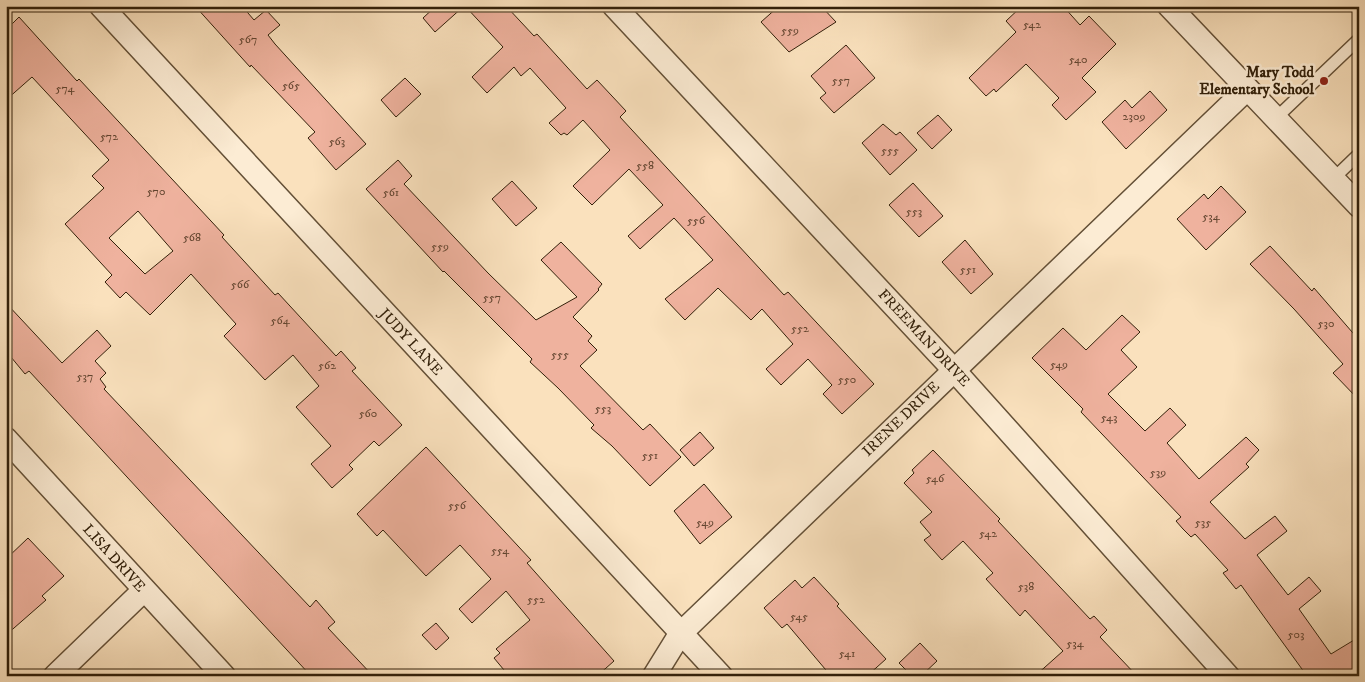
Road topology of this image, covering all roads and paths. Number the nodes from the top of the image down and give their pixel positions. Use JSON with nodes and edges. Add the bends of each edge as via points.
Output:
{"nodes":[{"id":1,"x":101,"y":6,"type":"edge"},
{"id":2,"x":614,"y":6,"type":"edge"},
{"id":3,"x":1169,"y":6,"type":"edge"},
{"id":4,"x":1359,"y":39,"type":"edge"},
{"id":5,"x":1246,"y":89,"type":"junction"},
{"id":6,"x":1276,"y":119,"type":"junction"},
{"id":7,"x":1359,"y":154,"type":"edge"},
{"id":8,"x":1333,"y":179,"type":"junction"},
{"id":9,"x":1359,"y":206,"type":"edge"},
{"id":10,"x":953,"y":369,"type":"junction"},
{"id":11,"x":6,"y":439,"type":"edge"},
{"id":12,"x":144,"y":590,"type":"junction"},
{"id":13,"x":680,"y":634,"type":"junction"},
{"id":14,"x":55,"y":676,"type":"edge"},
{"id":15,"x":224,"y":676,"type":"edge"},
{"id":16,"x":654,"y":676,"type":"edge"},
{"id":17,"x":721,"y":676,"type":"edge"},
{"id":18,"x":1228,"y":676,"type":"edge"}],
"edges":[{"from":1,"to":13,"type":"street","name":"JUDY LANE"},
{"from":2,"to":10,"type":"street","name":"FREEMAN DRIVE"},
{"from":3,"to":5,"type":"street"},
{"from":4,"to":6,"type":"lane"},
{"from":5,"to":6,"type":"street"},
{"from":5,"to":10,"type":"street","name":"IRENE DRIVE"},
{"from":6,"to":8,"type":"street"},
{"from":7,"to":8,"type":"lane"},
{"from":8,"to":9,"type":"street"},
{"from":10,"to":13,"type":"street","name":"IRENE DRIVE"},
{"from":10,"to":18,"type":"street","name":"FREEMAN DRIVE"},
{"from":11,"to":12,"type":"street","name":"LISA DRIVE"},
{"from":12,"to":14,"type":"street"},
{"from":12,"to":15,"type":"street","name":"LISA DRIVE"},
{"from":13,"to":16,"type":"street","name":"IRENE DRIVE"},
{"from":13,"to":17,"type":"street","name":"JUDY LANE"}]}
